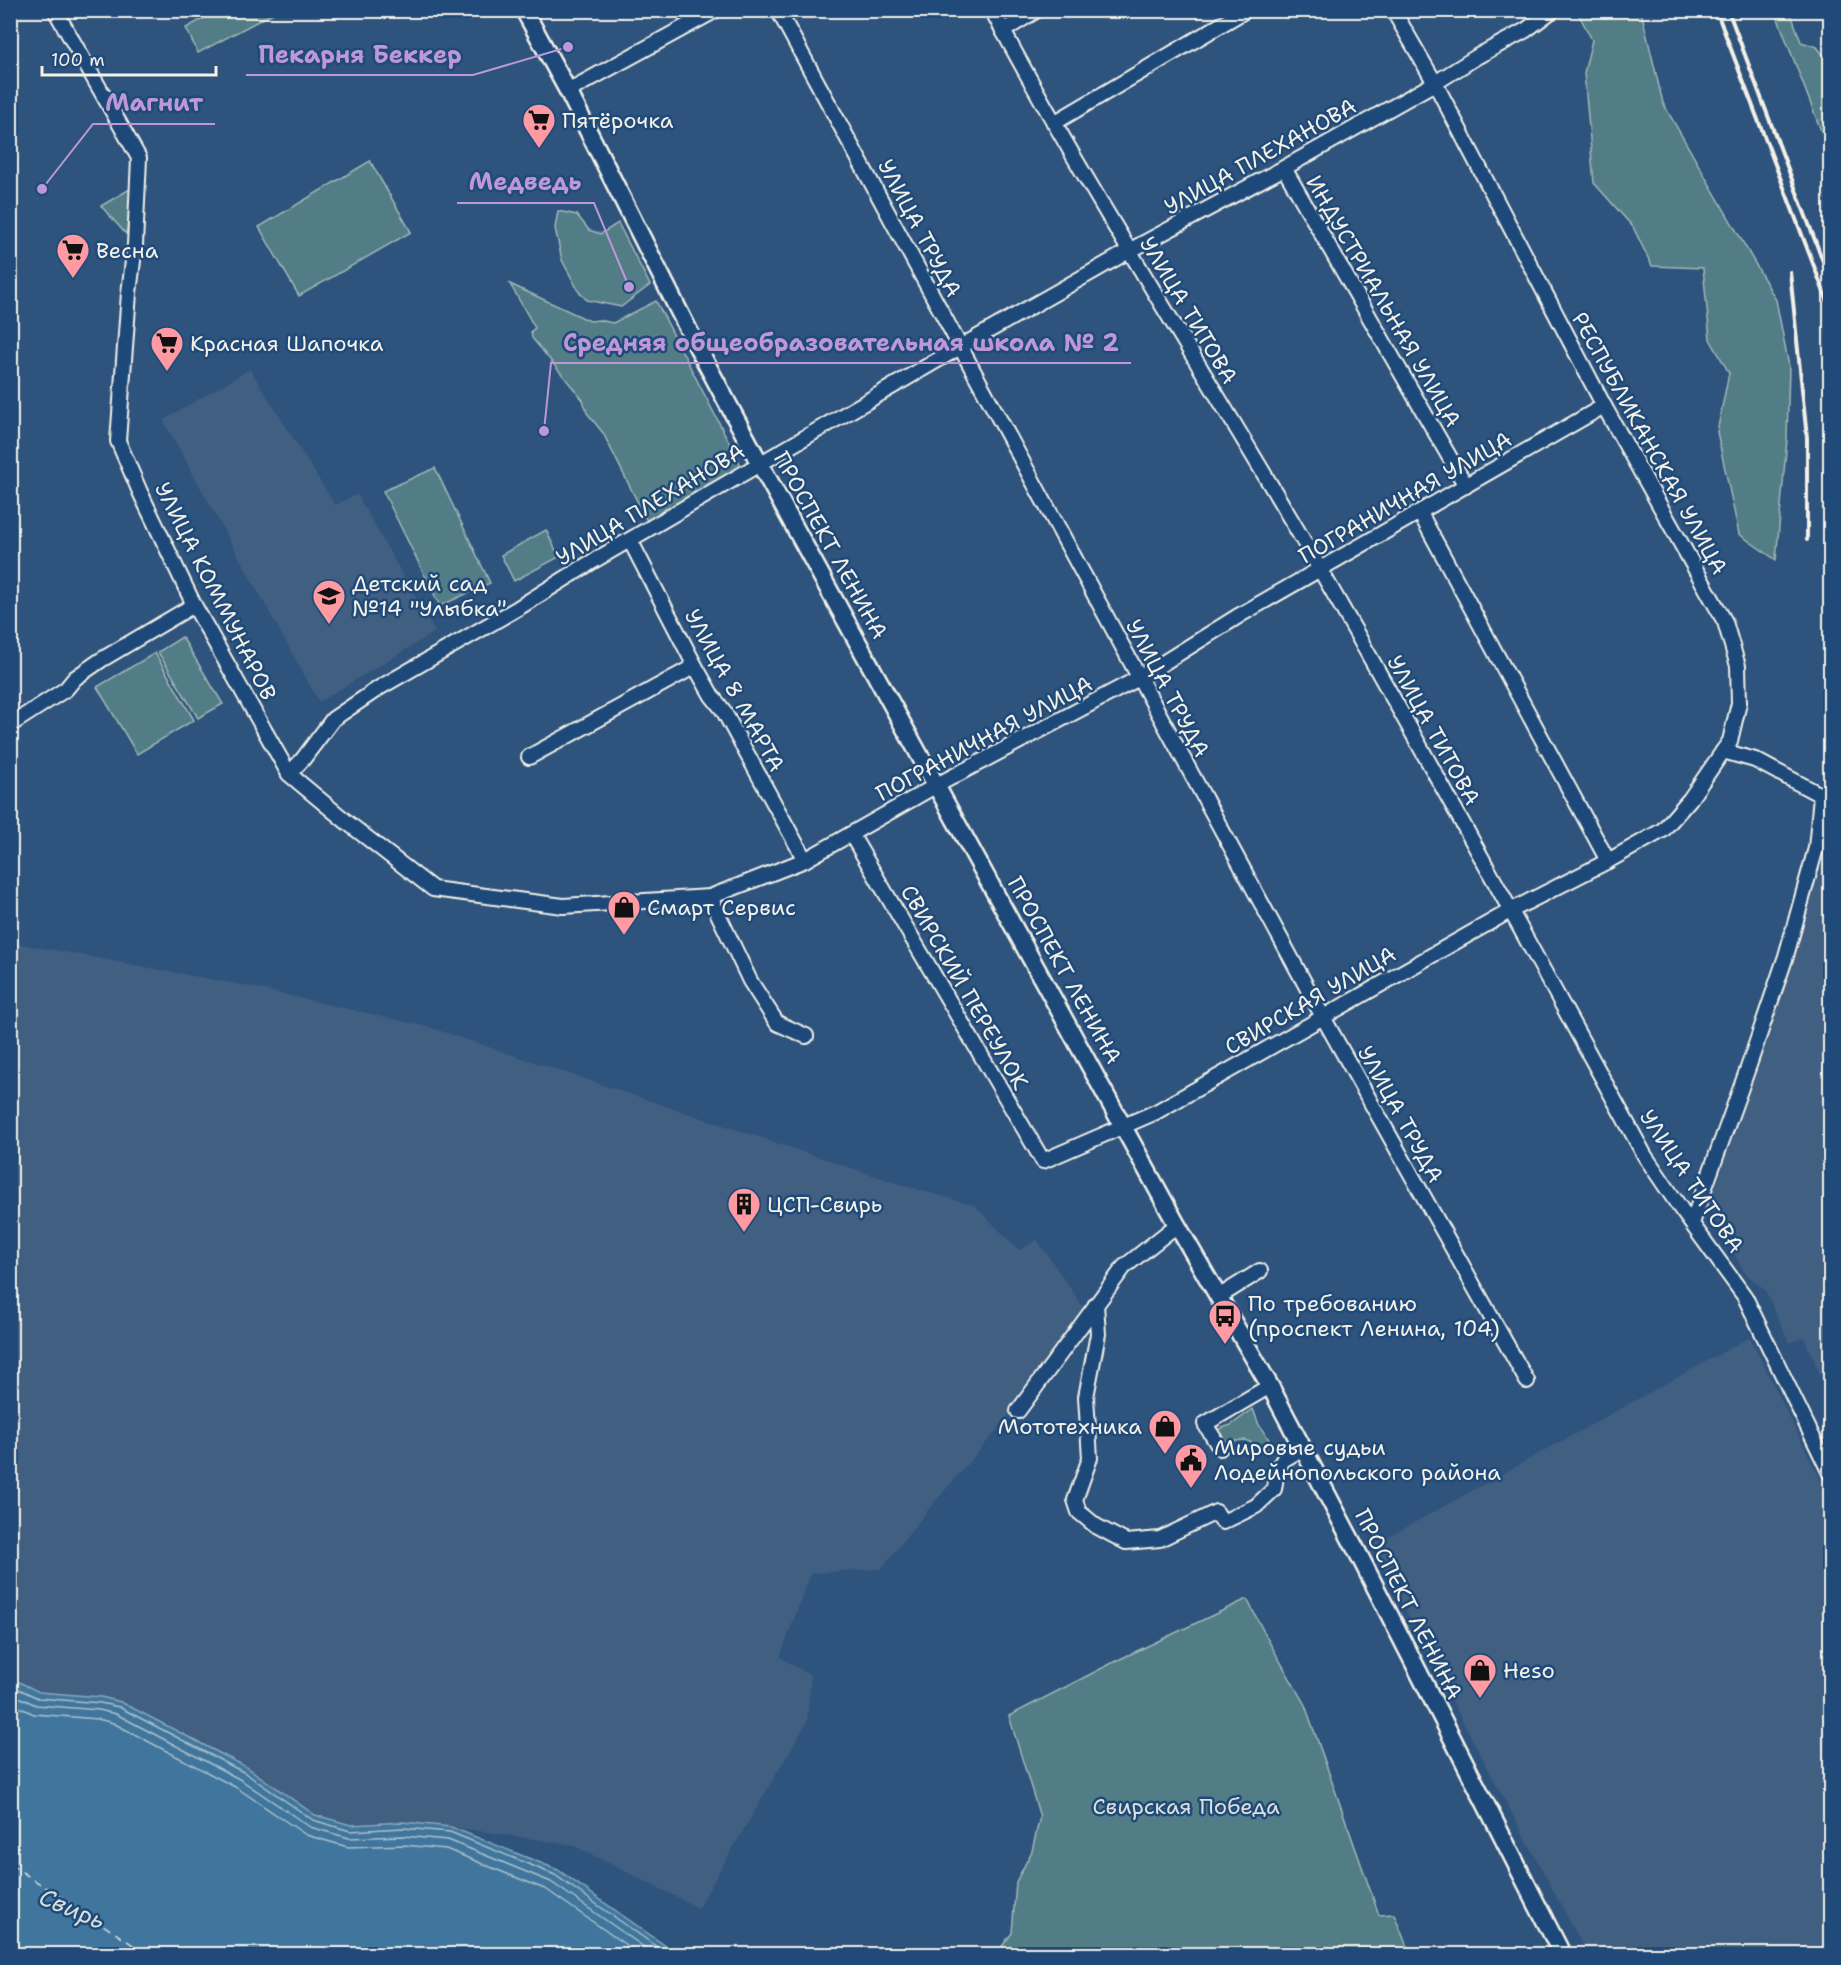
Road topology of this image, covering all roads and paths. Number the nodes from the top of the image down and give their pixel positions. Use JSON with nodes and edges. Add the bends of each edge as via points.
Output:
{"nodes":[{"id":1,"x":55,"y":10,"type":"edge"},
{"id":2,"x":524,"y":10,"type":"edge"},
{"id":3,"x":778,"y":10,"type":"edge"},
{"id":4,"x":992,"y":10,"type":"edge"},
{"id":5,"x":1037,"y":10,"type":"edge"},
{"id":6,"x":1246,"y":10,"type":"edge"},
{"id":7,"x":1393,"y":10,"type":"edge"},
{"id":8,"x":1553,"y":10,"type":"edge"},
{"id":9,"x":713,"y":11,"type":"edge"},
{"id":10,"x":1003,"y":31,"type":"junction"},
{"id":11,"x":1435,"y":83,"type":"junction"},
{"id":12,"x":568,"y":91,"type":"junction"},
{"id":13,"x":1054,"y":123,"type":"junction"},
{"id":14,"x":1284,"y":168,"type":"junction"},
{"id":15,"x":1129,"y":251,"type":"junction"},
{"id":16,"x":960,"y":347,"type":"junction"},
{"id":17,"x":1604,"y":406,"type":"junction"},
{"id":18,"x":761,"y":464,"type":"junction"},
{"id":19,"x":1466,"y":486,"type":"junction"},
{"id":20,"x":1419,"y":513,"type":"junction"},
{"id":21,"x":630,"y":540,"type":"junction"},
{"id":22,"x":1320,"y":570,"type":"junction"},
{"id":23,"x":194,"y":604,"type":"junction"},
{"id":24,"x":695,"y":666,"type":"junction"},
{"id":25,"x":1139,"y":678,"type":"junction"},
{"id":26,"x":10,"y":725,"type":"edge"},
{"id":27,"x":1723,"y":751,"type":"junction"},
{"id":28,"x":529,"y":757,"type":"dead end"},
{"id":29,"x":289,"y":774,"type":"junction"},
{"id":30,"x":937,"y":785,"type":"junction"},
{"id":31,"x":1826,"y":798,"type":"edge"},
{"id":32,"x":348,"y":823,"type":"joint"},
{"id":33,"x":851,"y":834,"type":"junction"},
{"id":34,"x":805,"y":860,"type":"junction"},
{"id":35,"x":1608,"y":861,"type":"junction"},
{"id":36,"x":1595,"y":868,"type":"joint"},
{"id":37,"x":710,"y":897,"type":"junction"},
{"id":38,"x":1510,"y":911,"type":"junction"},
{"id":39,"x":1323,"y":1017,"type":"junction"},
{"id":40,"x":806,"y":1036,"type":"dead end"},
{"id":41,"x":1124,"y":1126,"type":"junction"},
{"id":42,"x":1043,"y":1161,"type":"joint"},
{"id":43,"x":1692,"y":1223,"type":"junction"},
{"id":44,"x":1177,"y":1225,"type":"junction"},
{"id":45,"x":1260,"y":1272,"type":"dead end"},
{"id":46,"x":1220,"y":1296,"type":"junction"},
{"id":47,"x":1096,"y":1304,"type":"junction"},
{"id":48,"x":1527,"y":1381,"type":"dead end"},
{"id":49,"x":1270,"y":1386,"type":"junction"},
{"id":50,"x":1018,"y":1411,"type":"dead end"},
{"id":51,"x":1220,"y":1448,"type":"dead end"},
{"id":52,"x":1303,"y":1448,"type":"junction"},
{"id":53,"x":1830,"y":1473,"type":"edge"},
{"id":54,"x":1562,"y":1954,"type":"edge"}],
"edges":[{"from":1,"to":23,"type":"street","name":"УЛИЦА КОММУНАРОВ","via":[[139,158],[118,441]]},
{"from":2,"to":12,"type":"main road","name":"ПРОСПЕКТ ЛЕНИНА"},
{"from":3,"to":16,"type":"street","name":"УЛИЦА ТРУДА"},
{"from":4,"to":10,"type":"street","name":"УЛИЦА ТИТОВА"},
{"from":5,"to":10,"type":"street"},
{"from":6,"to":13,"type":"street"},
{"from":7,"to":11,"type":"street","name":"РЕСПУБЛИКАНСКАЯ УЛИЦА"},
{"from":8,"to":11,"type":"street","name":"УЛИЦА ПЛЕХАНОВА"},
{"from":9,"to":12,"type":"street"},
{"from":10,"to":13,"type":"street","name":"УЛИЦА ТИТОВА"},
{"from":11,"to":14,"type":"street","name":"УЛИЦА ПЛЕХАНОВА"},
{"from":11,"to":17,"type":"street","name":"РЕСПУБЛИКАНСКАЯ УЛИЦА"},
{"from":12,"to":18,"type":"main road","name":"ПРОСПЕКТ ЛЕНИНА"},
{"from":13,"to":15,"type":"street","name":"УЛИЦА ТИТОВА"},
{"from":14,"to":15,"type":"street","name":"УЛИЦА ПЛЕХАНОВА"},
{"from":14,"to":19,"type":"street","name":"ИНДУСТРИАЛЬНАЯ УЛИЦА"},
{"from":15,"to":16,"type":"street","name":"УЛИЦА ПЛЕХАНОВА"},
{"from":15,"to":22,"type":"street","name":"УЛИЦА ТИТОВА"},
{"from":16,"to":18,"type":"street","name":"УЛИЦА ПЛЕХАНОВА"},
{"from":16,"to":25,"type":"street","name":"УЛИЦА ТРУДА"},
{"from":17,"to":19,"type":"street","name":"ПОГРАНИЧНАЯ УЛИЦА"},
{"from":17,"to":27,"type":"street","name":"РЕСПУБЛИКАНСКАЯ УЛИЦА","via":[[1725,622],[1738,666],[1739,703],[1730,741]]},
{"from":18,"to":21,"type":"street","name":"УЛИЦА ПЛЕХАНОВА"},
{"from":18,"to":30,"type":"main road","name":"ПРОСПЕКТ ЛЕНИНА"},
{"from":19,"to":20,"type":"street","name":"ПОГРАНИЧНАЯ УЛИЦА"},
{"from":20,"to":22,"type":"street","name":"ПОГРАНИЧНАЯ УЛИЦА"},
{"from":20,"to":35,"type":"street"},
{"from":21,"to":24,"type":"street","name":"УЛИЦА 8 МАРТА"},
{"from":21,"to":29,"type":"street","name":"УЛИЦА ПЛЕХАНОВА","via":[[333,719]]},
{"from":22,"to":25,"type":"street","name":"ПОГРАНИЧНАЯ УЛИЦА"},
{"from":22,"to":38,"type":"street","name":"УЛИЦА ТИТОВА"},
{"from":23,"to":26,"type":"street","via":[[101,660],[66,689]]},
{"from":23,"to":29,"type":"street","name":"УЛИЦА КОММУНАРОВ"},
{"from":24,"to":28,"type":"street"},
{"from":24,"to":34,"type":"street","name":"УЛИЦА 8 МАРТА"},
{"from":25,"to":30,"type":"street","name":"ПОГРАНИЧНАЯ УЛИЦА"},
{"from":25,"to":39,"type":"street","name":"УЛИЦА ТРУДА"},
{"from":27,"to":31,"type":"street","via":[[1755,760]]},
{"from":27,"to":35,"type":"street","name":"РЕСПУБЛИКАНСКАЯ УЛИЦА","via":[[1663,830]]},
{"from":29,"to":32,"type":"street","name":"УЛИЦА КОММУНАРОВ"},
{"from":30,"to":33,"type":"street","name":"ПОГРАНИЧНАЯ УЛИЦА"},
{"from":30,"to":41,"type":"main road","name":"ПРОСПЕКТ ЛЕНИНА"},
{"from":31,"to":43,"type":"street","via":[[1786,956]]},
{"from":32,"to":37,"type":"street","name":"ПОГРАНИЧНАЯ УЛИЦА","via":[[433,889],[563,906]]},
{"from":33,"to":34,"type":"street","name":"ПОГРАНИЧНАЯ УЛИЦА"},
{"from":33,"to":42,"type":"street","name":"СВИРСКИЙ ПЕРЕУЛОК"},
{"from":34,"to":37,"type":"street","name":"ПОГРАНИЧНАЯ УЛИЦА"},
{"from":35,"to":36,"type":"street","name":"РЕСПУБЛИКАНСКАЯ УЛИЦА"},
{"from":36,"to":38,"type":"street","name":"СВИРСКАЯ УЛИЦА"},
{"from":37,"to":40,"type":"street","via":[[750,981],[777,1023]]},
{"from":38,"to":39,"type":"street","name":"СВИРСКАЯ УЛИЦА"},
{"from":38,"to":43,"type":"street","name":"УЛИЦА ТИТОВА","via":[[1645,1156]]},
{"from":39,"to":41,"type":"street","name":"СВИРСКАЯ УЛИЦА","via":[[1156,1112]]},
{"from":39,"to":48,"type":"street","name":"УЛИЦА ТРУДА"},
{"from":41,"to":42,"type":"street","name":"СВИРСКАЯ УЛИЦА"},
{"from":41,"to":44,"type":"main road","name":"ПРОСПЕКТ ЛЕНИНА"},
{"from":43,"to":53,"type":"street","name":"УЛИЦА ТИТОВА","via":[[1745,1297]]},
{"from":44,"to":46,"type":"main road","name":"ПРОСПЕКТ ЛЕНИНА"},
{"from":44,"to":47,"type":"street","via":[[1124,1267]]},
{"from":45,"to":46,"type":"street"},
{"from":46,"to":49,"type":"main road","name":"ПРОСПЕКТ ЛЕНИНА"},
{"from":47,"to":50,"type":"street"},
{"from":47,"to":52,"type":"street","via":[[1098,1334],[1086,1397],[1090,1458],[1075,1500],[1079,1512],[1096,1526],[1126,1542],[1160,1539],[1216,1512],[1223,1521],[1256,1506],[1274,1489],[1283,1460]]},
{"from":49,"to":51,"type":"street","via":[[1205,1424]]},
{"from":49,"to":52,"type":"main road","name":"ПРОСПЕКТ ЛЕНИНА"},
{"from":52,"to":54,"type":"main road","name":"ПРОСПЕКТ ЛЕНИНА"}]}
